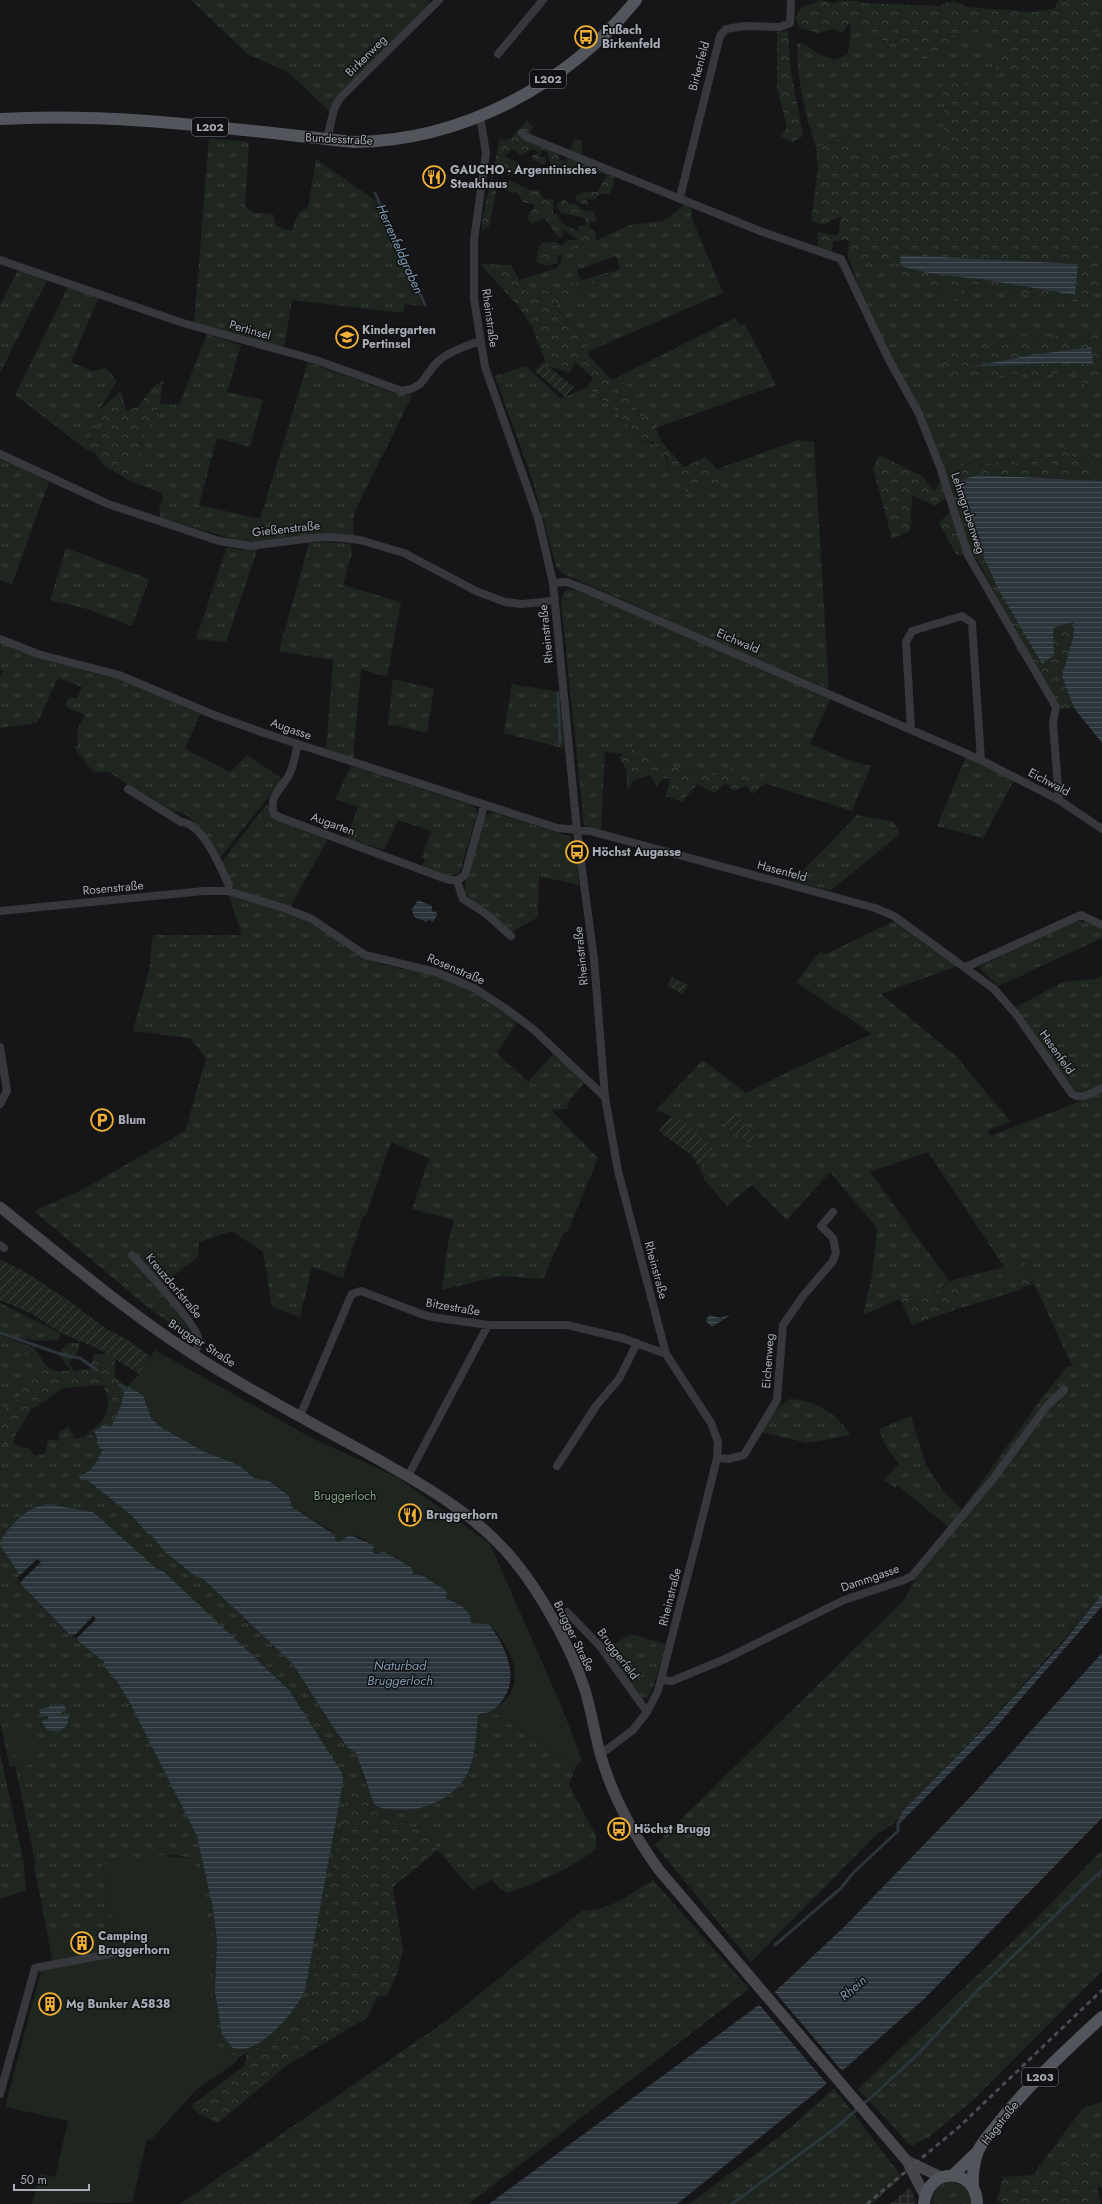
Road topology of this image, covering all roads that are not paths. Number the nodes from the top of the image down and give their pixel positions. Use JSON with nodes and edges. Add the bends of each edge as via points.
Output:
{"nodes":[{"id":1,"x":439,"y":0,"type":"edge"},
{"id":2,"x":543,"y":0,"type":"edge"},
{"id":3,"x":636,"y":0,"type":"edge"},
{"id":4,"x":791,"y":0,"type":"edge"},
{"id":5,"x":498,"y":54,"type":"dead end"},
{"id":6,"x":480,"y":116,"type":"junction"},
{"id":7,"x":0,"y":119,"type":"edge"},
{"id":8,"x":522,"y":133,"type":"dead end"},
{"id":9,"x":327,"y":139,"type":"junction"},
{"id":10,"x":680,"y":197,"type":"junction"},
{"id":11,"x":0,"y":260,"type":"edge"},
{"id":12,"x":480,"y":340,"type":"junction"},
{"id":13,"x":0,"y":454,"type":"edge"},
{"id":14,"x":553,"y":583,"type":"junction"},
{"id":15,"x":554,"y":599,"type":"junction"},
{"id":16,"x":0,"y":639,"type":"edge"},
{"id":17,"x":911,"y":729,"type":"junction"},
{"id":18,"x":298,"y":744,"type":"junction"},
{"id":19,"x":981,"y":760,"type":"junction"},
{"id":20,"x":128,"y":789,"type":"dead end"},
{"id":21,"x":1059,"y":800,"type":"junction"},
{"id":22,"x":484,"y":806,"type":"junction"},
{"id":23,"x":1102,"y":829,"type":"edge"},
{"id":24,"x":577,"y":831,"type":"junction"},
{"id":25,"x":457,"y":881,"type":"junction"},
{"id":26,"x":228,"y":891,"type":"junction"},
{"id":27,"x":0,"y":911,"type":"edge"},
{"id":28,"x":1102,"y":925,"type":"edge"},
{"id":29,"x":511,"y":936,"type":"dead end"},
{"id":30,"x":966,"y":967,"type":"junction"},
{"id":31,"x":0,"y":1047,"type":"edge"},
{"id":32,"x":2,"y":1070,"type":"edge"},
{"id":33,"x":1102,"y":1088,"type":"edge"},
{"id":34,"x":605,"y":1097,"type":"junction"},
{"id":35,"x":0,"y":1104,"type":"edge"},
{"id":36,"x":0,"y":1207,"type":"edge"},
{"id":37,"x":833,"y":1212,"type":"dead end"},
{"id":38,"x":132,"y":1255,"type":"dead end"},
{"id":39,"x":488,"y":1325,"type":"junction"},
{"id":40,"x":637,"y":1343,"type":"junction"},
{"id":41,"x":666,"y":1354,"type":"junction"},
{"id":42,"x":193,"y":1355,"type":"junction"},
{"id":43,"x":1064,"y":1390,"type":"dead end"},
{"id":44,"x":300,"y":1416,"type":"junction"},
{"id":45,"x":717,"y":1458,"type":"junction"},
{"id":46,"x":557,"y":1466,"type":"dead end"},
{"id":47,"x":408,"y":1476,"type":"junction"},
{"id":48,"x":567,"y":1612,"type":"dead end"},
{"id":49,"x":662,"y":1680,"type":"junction"},
{"id":50,"x":647,"y":1712,"type":"junction"},
{"id":51,"x":601,"y":1754,"type":"junction"},
{"id":52,"x":120,"y":1952,"type":"dead end"},
{"id":53,"x":1102,"y":2016,"type":"edge"},
{"id":54,"x":0,"y":2094,"type":"edge"},
{"id":55,"x":978,"y":2152,"type":"junction"},
{"id":56,"x":906,"y":2161,"type":"junction"},
{"id":57,"x":954,"y":2175,"type":"junction"},
{"id":58,"x":941,"y":2177,"type":"junction"},
{"id":59,"x":978,"y":2198,"type":"edge"},
{"id":60,"x":925,"y":2200,"type":"edge"}],
"edges":[{"from":1,"to":9,"type":"street","name":"Birkenweg","via":[[340,98],[334,108]]},
{"from":2,"to":5,"type":"street"},
{"from":3,"to":6,"type":"main road","name":"Bundesstraße","number":"L202","via":[[614,25],[575,60],[522,95]]},
{"from":4,"to":10,"type":"street","name":"Birkenfeld","via":[[790,23],[780,27],[744,26],[726,29],[720,36]]},
{"from":6,"to":9,"type":"main road","name":"Bundesstraße","number":"L202","via":[[446,129],[402,138],[373,142]]},
{"from":6,"to":12,"type":"street","name":"Rheinstraße","via":[[486,153],[474,240],[473,270]]},
{"from":7,"to":9,"type":"main road","name":"Bundesstraße","number":"L202","via":[[127,119]]},
{"from":8,"to":10,"type":"street","via":[[526,137]]},
{"from":10,"to":21,"type":"street","name":"Lehmgrubenweg","via":[[760,231],[840,259],[888,358],[919,414],[940,467],[968,555],[1056,708],[1053,723]]},
{"from":11,"to":12,"type":"street","name":"Pertinsel","via":[[183,322],[316,360],[402,391],[420,385],[440,359]]},
{"from":12,"to":14,"type":"street","name":"Rheinstraße","via":[[489,380],[538,518]]},
{"from":13,"to":15,"type":"street","name":"Gießenstraße","via":[[108,504],[219,541],[250,546],[313,538],[360,540],[404,553],[476,591],[505,602],[521,604]]},
{"from":14,"to":15,"type":"street","name":"Rheinstraße"},
{"from":14,"to":17,"type":"street","name":"Eichwald","via":[[567,582],[590,591]]},
{"from":15,"to":24,"type":"street","name":"Rheinstraße"},
{"from":16,"to":18,"type":"street","name":"Augasse","via":[[38,654],[119,675],[214,715]]},
{"from":17,"to":19,"type":"street","name":"Eichwald"},
{"from":17,"to":19,"type":"street","via":[[906,642],[912,631],[962,616],[972,623]]},
{"from":18,"to":22,"type":"street","name":"Augasse"},
{"from":18,"to":25,"type":"street","name":"Augarten","via":[[290,774],[272,801],[274,814]]},
{"from":19,"to":21,"type":"street","name":"Eichwald"},
{"from":20,"to":26,"type":"street","via":[[180,822],[188,822],[194,828],[210,846],[229,885]]},
{"from":21,"to":23,"type":"street","name":"Eichwald"},
{"from":22,"to":24,"type":"street","name":"Augasse","via":[[557,828]]},
{"from":22,"to":25,"type":"street","via":[[465,875]]},
{"from":24,"to":30,"type":"street","name":"Hasenfeld","via":[[590,831],[875,908],[894,916]]},
{"from":24,"to":34,"type":"street","name":"Rheinstraße","via":[[594,959]]},
{"from":25,"to":29,"type":"street","via":[[463,899],[485,913]]},
{"from":26,"to":27,"type":"street","name":"Rosenstraße","via":[[204,891]]},
{"from":26,"to":34,"type":"street","name":"Rosenstraße","via":[[312,919],[365,955],[436,972],[474,988],[533,1029]]},
{"from":28,"to":30,"type":"street","via":[[1081,914]]},
{"from":30,"to":33,"type":"street","name":"Hasenfeld","via":[[994,989],[1016,1014],[1072,1094],[1077,1097],[1084,1096]]},
{"from":31,"to":32,"type":"street"},
{"from":32,"to":35,"type":"street","via":[[7,1092]]},
{"from":34,"to":41,"type":"street","name":"Rheinstraße","via":[[618,1171]]},
{"from":36,"to":42,"type":"main road","name":"Brugger Straße","via":[[133,1312]]},
{"from":37,"to":45,"type":"street","name":"Eichenweg","via":[[821,1226],[833,1238],[836,1253],[833,1261],[798,1303],[784,1325],[779,1390],[772,1410],[744,1455],[728,1459]]},
{"from":38,"to":42,"type":"street","name":"Kreuzdorfstraße","via":[[196,1332],[198,1346]]},
{"from":39,"to":40,"type":"street","name":"Bitzestraße","via":[[567,1325]]},
{"from":39,"to":44,"type":"street","name":"Bitzestraße","via":[[424,1315],[361,1291],[352,1294]]},
{"from":39,"to":47,"type":"street"},
{"from":40,"to":41,"type":"street","name":"Bitzestraße"},
{"from":40,"to":46,"type":"street","via":[[619,1379],[596,1406]]},
{"from":41,"to":45,"type":"street","name":"Rheinstraße","via":[[711,1423],[718,1442]]},
{"from":42,"to":44,"type":"main road","name":"Brugger Straße"},
{"from":43,"to":49,"type":"street","name":"Dammgasse","via":[[1046,1407],[993,1479],[912,1576],[844,1600],[719,1662],[672,1681]]},
{"from":44,"to":47,"type":"main road","name":"Brugger Straße"},
{"from":45,"to":49,"type":"street","name":"Rheinstraße"},
{"from":47,"to":51,"type":"main road","name":"Brugger Straße","via":[[479,1526],[515,1561],[528,1578],[576,1665],[588,1699]]},
{"from":48,"to":50,"type":"street","name":"Bruggerfeld","via":[[599,1645]]},
{"from":49,"to":50,"type":"street","name":"Rheinstraße"},
{"from":50,"to":51,"type":"street","name":"Rheinstraße","via":[[633,1730]]},
{"from":51,"to":56,"type":"main road","name":"Brugger Straße","via":[[620,1807],[649,1856]]},
{"from":52,"to":54,"type":"street","via":[[34,1968]]},
{"from":53,"to":55,"type":"main road","name":"Hagstraße","number":"L203","via":[[1008,2111]]},
{"from":55,"to":57,"type":"main road","name":"Hagstraße","number":"L203"},
{"from":55,"to":59,"type":"main road","name":"Hagstraße","number":"L203","via":[[972,2178]]},
{"from":56,"to":58,"type":"main road"},
{"from":56,"to":60,"type":"main road"},
{"from":57,"to":58,"type":"main road"},
{"from":57,"to":59,"type":"main road","name":"Hagstraße","number":"L203","via":[[968,2181]]},
{"from":58,"to":60,"type":"main road","via":[[931,2185]]}]}
